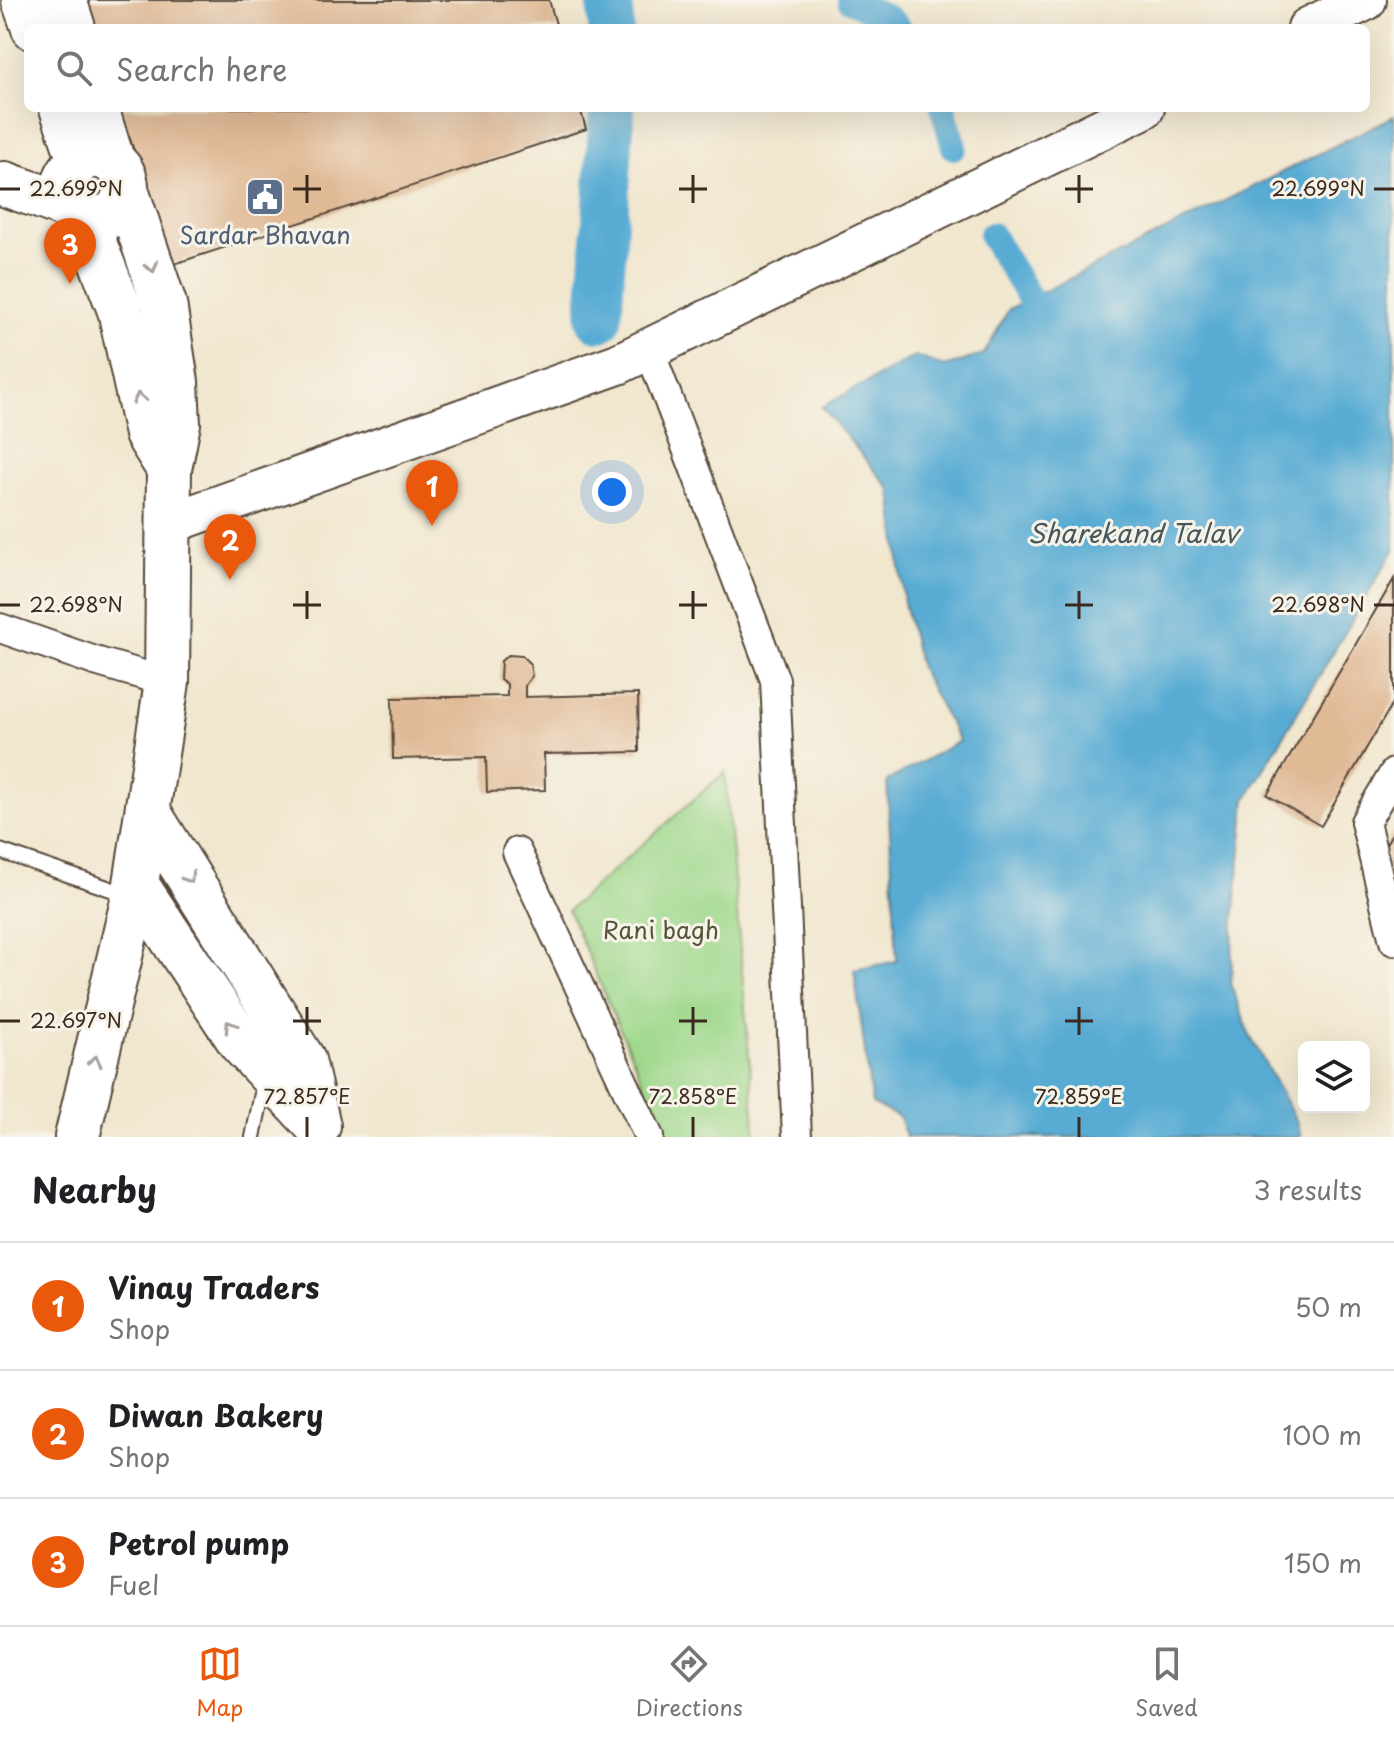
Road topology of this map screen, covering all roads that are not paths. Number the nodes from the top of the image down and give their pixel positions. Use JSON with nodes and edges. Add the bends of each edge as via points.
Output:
{"nodes":[{"id":1,"x":24,"y":0,"type":"edge"},
{"id":2,"x":64,"y":0,"type":"edge"},
{"id":3,"x":1366,"y":0,"type":"edge"},
{"id":4,"x":33,"y":24,"type":"edge"},
{"id":5,"x":72,"y":24,"type":"edge"},
{"id":6,"x":1316,"y":24,"type":"edge"},
{"id":7,"x":63,"y":112,"type":"edge"},
{"id":8,"x":96,"y":112,"type":"edge"},
{"id":9,"x":1136,"y":112,"type":"edge"},
{"id":10,"x":2,"y":184,"type":"edge"},
{"id":11,"x":90,"y":185,"type":"junction"},
{"id":12,"x":649,"y":349,"type":"junction"},
{"id":13,"x":168,"y":524,"type":"junction"},
{"id":14,"x":0,"y":628,"type":"edge"},
{"id":15,"x":167,"y":682,"type":"junction"},
{"id":16,"x":1394,"y":773,"type":"edge"},
{"id":17,"x":148,"y":812,"type":"junction"},
{"id":18,"x":0,"y":851,"type":"edge"},
{"id":19,"x":517,"y":852,"type":"dead end"},
{"id":20,"x":135,"y":890,"type":"junction"},
{"id":21,"x":1394,"y":941,"type":"edge"},
{"id":22,"x":267,"y":1071,"type":"junction"},
{"id":23,"x":323,"y":1132,"type":"edge"},
{"id":24,"x":77,"y":1137,"type":"edge"},
{"id":25,"x":253,"y":1137,"type":"edge"},
{"id":26,"x":649,"y":1137,"type":"edge"},
{"id":27,"x":797,"y":1137,"type":"edge"}],
"edges":[{"from":1,"to":4,"type":"main road"},
{"from":2,"to":5,"type":"main road"},
{"from":3,"to":6,"type":"main road"},
{"from":7,"to":11,"type":"main road"},
{"from":8,"to":11,"type":"main road"},
{"from":9,"to":12,"type":"main road"},
{"from":10,"to":11,"type":"main road"},
{"from":11,"to":13,"type":"main road","via":[[164,304],[178,424],[169,469]]},
{"from":12,"to":13,"type":"main road"},
{"from":12,"to":27,"type":"street","via":[[775,680]]},
{"from":13,"to":15,"type":"main road"},
{"from":14,"to":15,"type":"street"},
{"from":15,"to":17,"type":"main road"},
{"from":16,"to":21,"type":"street","via":[[1365,822]]},
{"from":17,"to":20,"type":"main road"},
{"from":17,"to":23,"type":"main road","one_way":true,"via":[[303,1060]]},
{"from":18,"to":20,"type":"lane"},
{"from":19,"to":26,"type":"street"},
{"from":22,"to":20,"type":"main road","one_way":true,"via":[[241,1043]]},
{"from":24,"to":20,"type":"main road","one_way":true},
{"from":22,"to":23,"type":"main road"},
{"from":22,"to":25,"type":"lane"}]}
